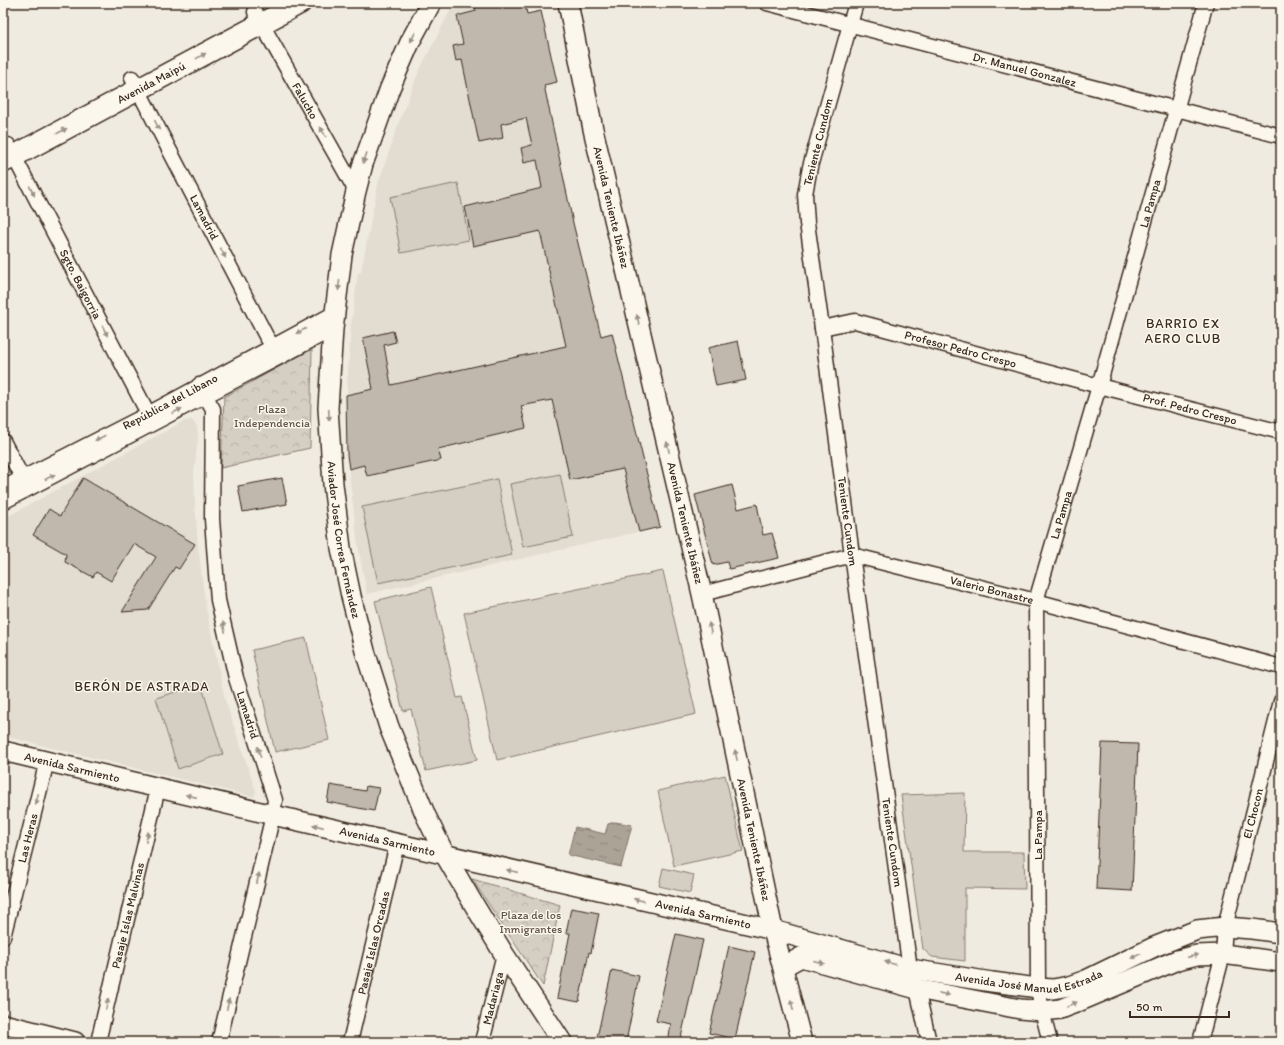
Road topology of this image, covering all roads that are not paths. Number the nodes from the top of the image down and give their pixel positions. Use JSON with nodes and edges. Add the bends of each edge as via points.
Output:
{"nodes":[{"id":1,"x":300,"y":3,"type":"edge"},
{"id":2,"x":431,"y":3,"type":"edge"},
{"id":3,"x":568,"y":3,"type":"edge"},
{"id":4,"x":767,"y":3,"type":"edge"},
{"id":5,"x":856,"y":3,"type":"edge"},
{"id":6,"x":1206,"y":3,"type":"edge"},
{"id":7,"x":262,"y":13,"type":"edge"},
{"id":8,"x":850,"y":24,"type":"junction"},
{"id":9,"x":136,"y":84,"type":"junction"},
{"id":10,"x":1177,"y":110,"type":"junction"},
{"id":11,"x":1281,"y":136,"type":"edge"},
{"id":12,"x":7,"y":153,"type":"edge"},
{"id":13,"x":356,"y":191,"type":"junction"},
{"id":14,"x":334,"y":321,"type":"junction"},
{"id":15,"x":822,"y":328,"type":"junction"},
{"id":16,"x":276,"y":351,"type":"junction"},
{"id":17,"x":1099,"y":386,"type":"junction"},
{"id":18,"x":202,"y":391,"type":"junction"},
{"id":19,"x":151,"y":419,"type":"junction"},
{"id":20,"x":1281,"y":432,"type":"edge"},
{"id":21,"x":3,"y":441,"type":"edge"},
{"id":22,"x":25,"y":483,"type":"junction"},
{"id":23,"x":3,"y":488,"type":"edge"},
{"id":24,"x":3,"y":502,"type":"edge"},
{"id":25,"x":852,"y":555,"type":"junction"},
{"id":26,"x":702,"y":594,"type":"junction"},
{"id":27,"x":1036,"y":601,"type":"junction"},
{"id":28,"x":1281,"y":667,"type":"edge"},
{"id":29,"x":1281,"y":701,"type":"edge"},
{"id":30,"x":3,"y":752,"type":"edge"},
{"id":31,"x":46,"y":761,"type":"junction"},
{"id":32,"x":158,"y":788,"type":"junction"},
{"id":33,"x":273,"y":815,"type":"junction"},
{"id":34,"x":397,"y":844,"type":"junction"},
{"id":35,"x":445,"y":855,"type":"junction"},
{"id":36,"x":1225,"y":926,"type":"junction"},
{"id":37,"x":773,"y":930,"type":"junction"},
{"id":38,"x":1281,"y":933,"type":"edge"},
{"id":39,"x":3,"y":937,"type":"edge"},
{"id":40,"x":504,"y":954,"type":"junction"},
{"id":41,"x":1223,"y":954,"type":"junction"},
{"id":42,"x":1281,"y":962,"type":"edge"},
{"id":43,"x":783,"y":967,"type":"junction"},
{"id":44,"x":910,"y":968,"type":"junction"},
{"id":45,"x":1038,"y":988,"type":"junction"},
{"id":46,"x":917,"y":989,"type":"junction"},
{"id":47,"x":1042,"y":1011,"type":"junction"},
{"id":48,"x":3,"y":1024,"type":"edge"},
{"id":49,"x":75,"y":1042,"type":"edge"},
{"id":50,"x":98,"y":1042,"type":"edge"},
{"id":51,"x":219,"y":1042,"type":"edge"},
{"id":52,"x":350,"y":1042,"type":"edge"},
{"id":53,"x":482,"y":1042,"type":"edge"},
{"id":54,"x":562,"y":1042,"type":"edge"},
{"id":55,"x":802,"y":1042,"type":"edge"},
{"id":56,"x":929,"y":1042,"type":"edge"},
{"id":57,"x":1050,"y":1042,"type":"edge"},
{"id":58,"x":1200,"y":1042,"type":"edge"}],
"edges":[{"from":1,"to":7,"type":"main road","name":"Avenida Maipú"},
{"from":2,"to":13,"type":"main road","name":"Aviador José Correa Fernández","one_way":true,"via":[[390,88]]},
{"from":26,"to":3,"type":"main road","name":"Avenida Teniente Ibáñez","one_way":true,"via":[[593,129]]},
{"from":4,"to":8,"type":"street","name":"Dr. Manuel Gonzalez"},
{"from":5,"to":8,"type":"street","name":"Teniente Cundom"},
{"from":6,"to":10,"type":"street","name":"La Pampa"},
{"from":7,"to":9,"type":"main road","name":"Avenida Maipú"},
{"from":13,"to":7,"type":"street","name":"Falucho","one_way":true},
{"from":8,"to":10,"type":"street","name":"Dr. Manuel Gonzalez"},
{"from":8,"to":15,"type":"street","name":"Teniente Cundom","via":[[810,167],[805,194]]},
{"from":9,"to":12,"type":"main road","name":"Avenida Maipú"},
{"from":9,"to":16,"type":"street","name":"Lamadrid","one_way":true},
{"from":10,"to":11,"type":"street","name":"Dr. Manuel Gonzalez"},
{"from":10,"to":17,"type":"street","name":"La Pampa"},
{"from":12,"to":19,"type":"street","name":"Sgto. Baigorria","one_way":true},
{"from":13,"to":14,"type":"main road","name":"Aviador José Correa Fernández","one_way":true,"via":[[342,254]]},
{"from":14,"to":16,"type":"street","name":"República del Libano"},
{"from":14,"to":35,"type":"main road","name":"Aviador José Correa Fernández","one_way":true,"via":[[328,408],[341,548],[350,596],[389,727]]},
{"from":15,"to":17,"type":"street","name":"Profesor Pedro Crespo","via":[[855,321]]},
{"from":15,"to":25,"type":"street","name":"Teniente Cundom"},
{"from":16,"to":18,"type":"street","name":"República del Libano"},
{"from":17,"to":20,"type":"street","name":"Prof. Pedro Crespo"},
{"from":17,"to":27,"type":"street","name":"La Pampa"},
{"from":18,"to":19,"type":"street","name":"República del Libano"},
{"from":33,"to":18,"type":"street","name":"Lamadrid","one_way":true,"via":[[275,800],[236,678],[218,600],[212,518],[214,409]]},
{"from":19,"to":22,"type":"street","name":"República del Libano"},
{"from":21,"to":22,"type":"street"},
{"from":22,"to":23,"type":"street","name":"República del Libano"},
{"from":22,"to":24,"type":"street","name":"República del Libano"},
{"from":25,"to":26,"type":"street","name":"Valerio Bonastre"},
{"from":25,"to":27,"type":"street","name":"Valerio Bonastre"},
{"from":25,"to":44,"type":"street","name":"Teniente Cundom"},
{"from":37,"to":26,"type":"main road","name":"Avenida Teniente Ibáñez","one_way":true},
{"from":27,"to":28,"type":"street","name":"Valerio Bonastre"},
{"from":27,"to":45,"type":"street","name":"La Pampa"},
{"from":29,"to":36,"type":"street","name":"El Chocon"},
{"from":30,"to":31,"type":"main road","name":"Avenida Sarmiento"},
{"from":31,"to":32,"type":"main road","name":"Avenida Sarmiento"},
{"from":31,"to":39,"type":"street","name":"Las Heras","one_way":true},
{"from":33,"to":32,"type":"main road","name":"Avenida Sarmiento","one_way":true},
{"from":50,"to":32,"type":"street","name":"Pasaje Islas Malvinas","one_way":true},
{"from":34,"to":33,"type":"main road","name":"Avenida Sarmiento","one_way":true},
{"from":51,"to":33,"type":"street","name":"Lamadrid","one_way":true},
{"from":34,"to":35,"type":"main road","name":"Avenida Sarmiento"},
{"from":34,"to":52,"type":"street","name":"Pasaje Islas Orcadas"},
{"from":37,"to":35,"type":"main road","name":"Avenida Sarmiento","one_way":true},
{"from":35,"to":40,"type":"main road","name":"Aviador José Correa Fernández"},
{"from":36,"to":38,"type":"main road","name":"Avenida José Manuel Estrada"},
{"from":36,"to":41,"type":"street","name":"El Chocon"},
{"from":36,"to":45,"type":"main road","name":"Avenida José Manuel Estrada","one_way":true,"via":[[1197,930],[1069,986]]},
{"from":37,"to":43,"type":"main road","name":"Avenida Teniente Ibáñez"},
{"from":44,"to":37,"type":"main road","name":"Avenida José Manuel Estrada","one_way":true},
{"from":40,"to":53,"type":"street","name":"Madariaga"},
{"from":40,"to":54,"type":"main road","name":"Aviador José Correa Fernández"},
{"from":41,"to":42,"type":"main road","name":"Avenida José Manuel Estrada"},
{"from":47,"to":41,"type":"main road","name":"Avenida José Manuel Estrada","one_way":true,"via":[[1074,1004],[1177,960],[1198,955]]},
{"from":41,"to":58,"type":"street","name":"El Chocon"},
{"from":43,"to":46,"type":"main road","name":"Avenida José Manuel Estrada","one_way":true,"via":[[801,957]]},
{"from":55,"to":43,"type":"main road","name":"Avenida Teniente Ibáñez","one_way":true},
{"from":44,"to":45,"type":"main road","name":"Avenida José Manuel Estrada"},
{"from":44,"to":46,"type":"street","name":"Teniente Cundom"},
{"from":45,"to":47,"type":"street","name":"La Pampa"},
{"from":46,"to":47,"type":"main road","name":"Avenida José Manuel Estrada","one_way":true},
{"from":46,"to":56,"type":"street","name":"Teniente Cundom"},
{"from":47,"to":57,"type":"street","name":"La Pampa"},
{"from":48,"to":49,"type":"main road"}]}
